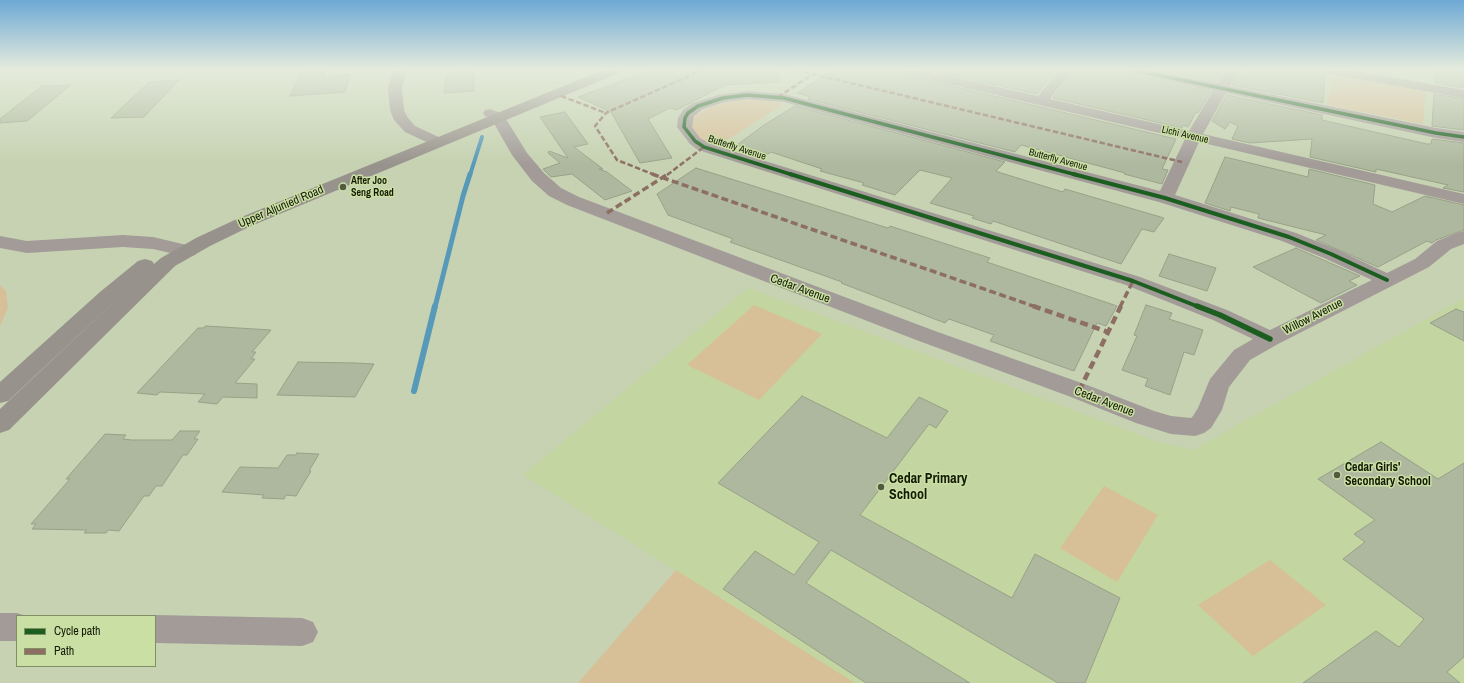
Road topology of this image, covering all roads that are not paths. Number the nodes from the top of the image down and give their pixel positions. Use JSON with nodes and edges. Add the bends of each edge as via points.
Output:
{"nodes":[{"id":1,"x":396,"y":102,"type":"edge"},
{"id":2,"x":524,"y":102,"type":"edge"},
{"id":3,"x":529,"y":102,"type":"edge"},
{"id":4,"x":711,"y":102,"type":"edge"},
{"id":5,"x":799,"y":102,"type":"edge"},
{"id":6,"x":1045,"y":102,"type":"edge"},
{"id":7,"x":1213,"y":102,"type":"edge"},
{"id":8,"x":1291,"y":102,"type":"edge"},
{"id":9,"x":494,"y":115,"type":"junction"},
{"id":10,"x":1193,"y":136,"type":"junction"},
{"id":11,"x":1464,"y":137,"type":"edge"},
{"id":12,"x":434,"y":140,"type":"junction"},
{"id":13,"x":1165,"y":198,"type":"junction"},
{"id":14,"x":1464,"y":199,"type":"edge"},
{"id":15,"x":1464,"y":237,"type":"edge"},
{"id":16,"x":0,"y":242,"type":"edge"},
{"id":17,"x":1464,"y":244,"type":"edge"},
{"id":18,"x":1444,"y":245,"type":"junction"},
{"id":19,"x":179,"y":248,"type":"junction"},
{"id":20,"x":1387,"y":280,"type":"junction"},
{"id":21,"x":1270,"y":339,"type":"junction"},
{"id":22,"x":0,"y":395,"type":"edge"},
{"id":23,"x":1145,"y":417,"type":"joint"},
{"id":24,"x":0,"y":424,"type":"edge"},
{"id":25,"x":0,"y":627,"type":"edge"},
{"id":26,"x":16,"y":627,"type":"edge"},
{"id":27,"x":156,"y":629,"type":"edge"},
{"id":28,"x":302,"y":632,"type":"dead end"}],
"edges":[{"from":1,"to":12,"type":"street","via":[[401,120],[410,129]]},
{"from":2,"to":9,"type":"main road","name":"Upper Aljunied Road"},
{"from":3,"to":9,"type":"main road","name":"Upper Aljunied Road"},
{"from":4,"to":21,"type":"street","name":"Butterfly Avenue","via":[[698,106],[685,118],[684,127],[695,141],[704,147],[1133,281],[1220,315]]},
{"from":5,"to":13,"type":"street","name":"Butterfly Avenue"},
{"from":6,"to":10,"type":"street","name":"Lichi Avenue"},
{"from":7,"to":10,"type":"street"},
{"from":8,"to":11,"type":"street"},
{"from":9,"to":12,"type":"main road","name":"Upper Aljunied Road"},
{"from":9,"to":23,"type":"street","name":"Cedar Avenue","via":[[525,161],[547,185],[562,196],[774,279]]},
{"from":10,"to":13,"type":"street"},
{"from":10,"to":14,"type":"street","name":"Lichi Avenue"},
{"from":12,"to":19,"type":"main road","name":"Upper Aljunied Road"},
{"from":13,"to":20,"type":"street","name":"Butterfly Avenue","via":[[1290,237]]},
{"from":15,"to":18,"type":"street","name":"Willow Avenue"},
{"from":16,"to":19,"type":"street","via":[[26,247],[123,241]]},
{"from":17,"to":18,"type":"street"},
{"from":18,"to":20,"type":"street","name":"Willow Avenue","via":[[1422,263]]},
{"from":19,"to":22,"type":"main road","name":"Upper Aljunied Road","via":[[150,260],[107,296]]},
{"from":19,"to":24,"type":"main road","name":"Upper Aljunied Road","via":[[168,262]]},
{"from":20,"to":21,"type":"street","name":"Willow Avenue"},
{"from":21,"to":23,"type":"street","name":"Willow Avenue","via":[[1242,355],[1230,369],[1218,385],[1206,416],[1195,427],[1171,426]]},
{"from":25,"to":26,"type":"street"},
{"from":27,"to":28,"type":"street"}]}
